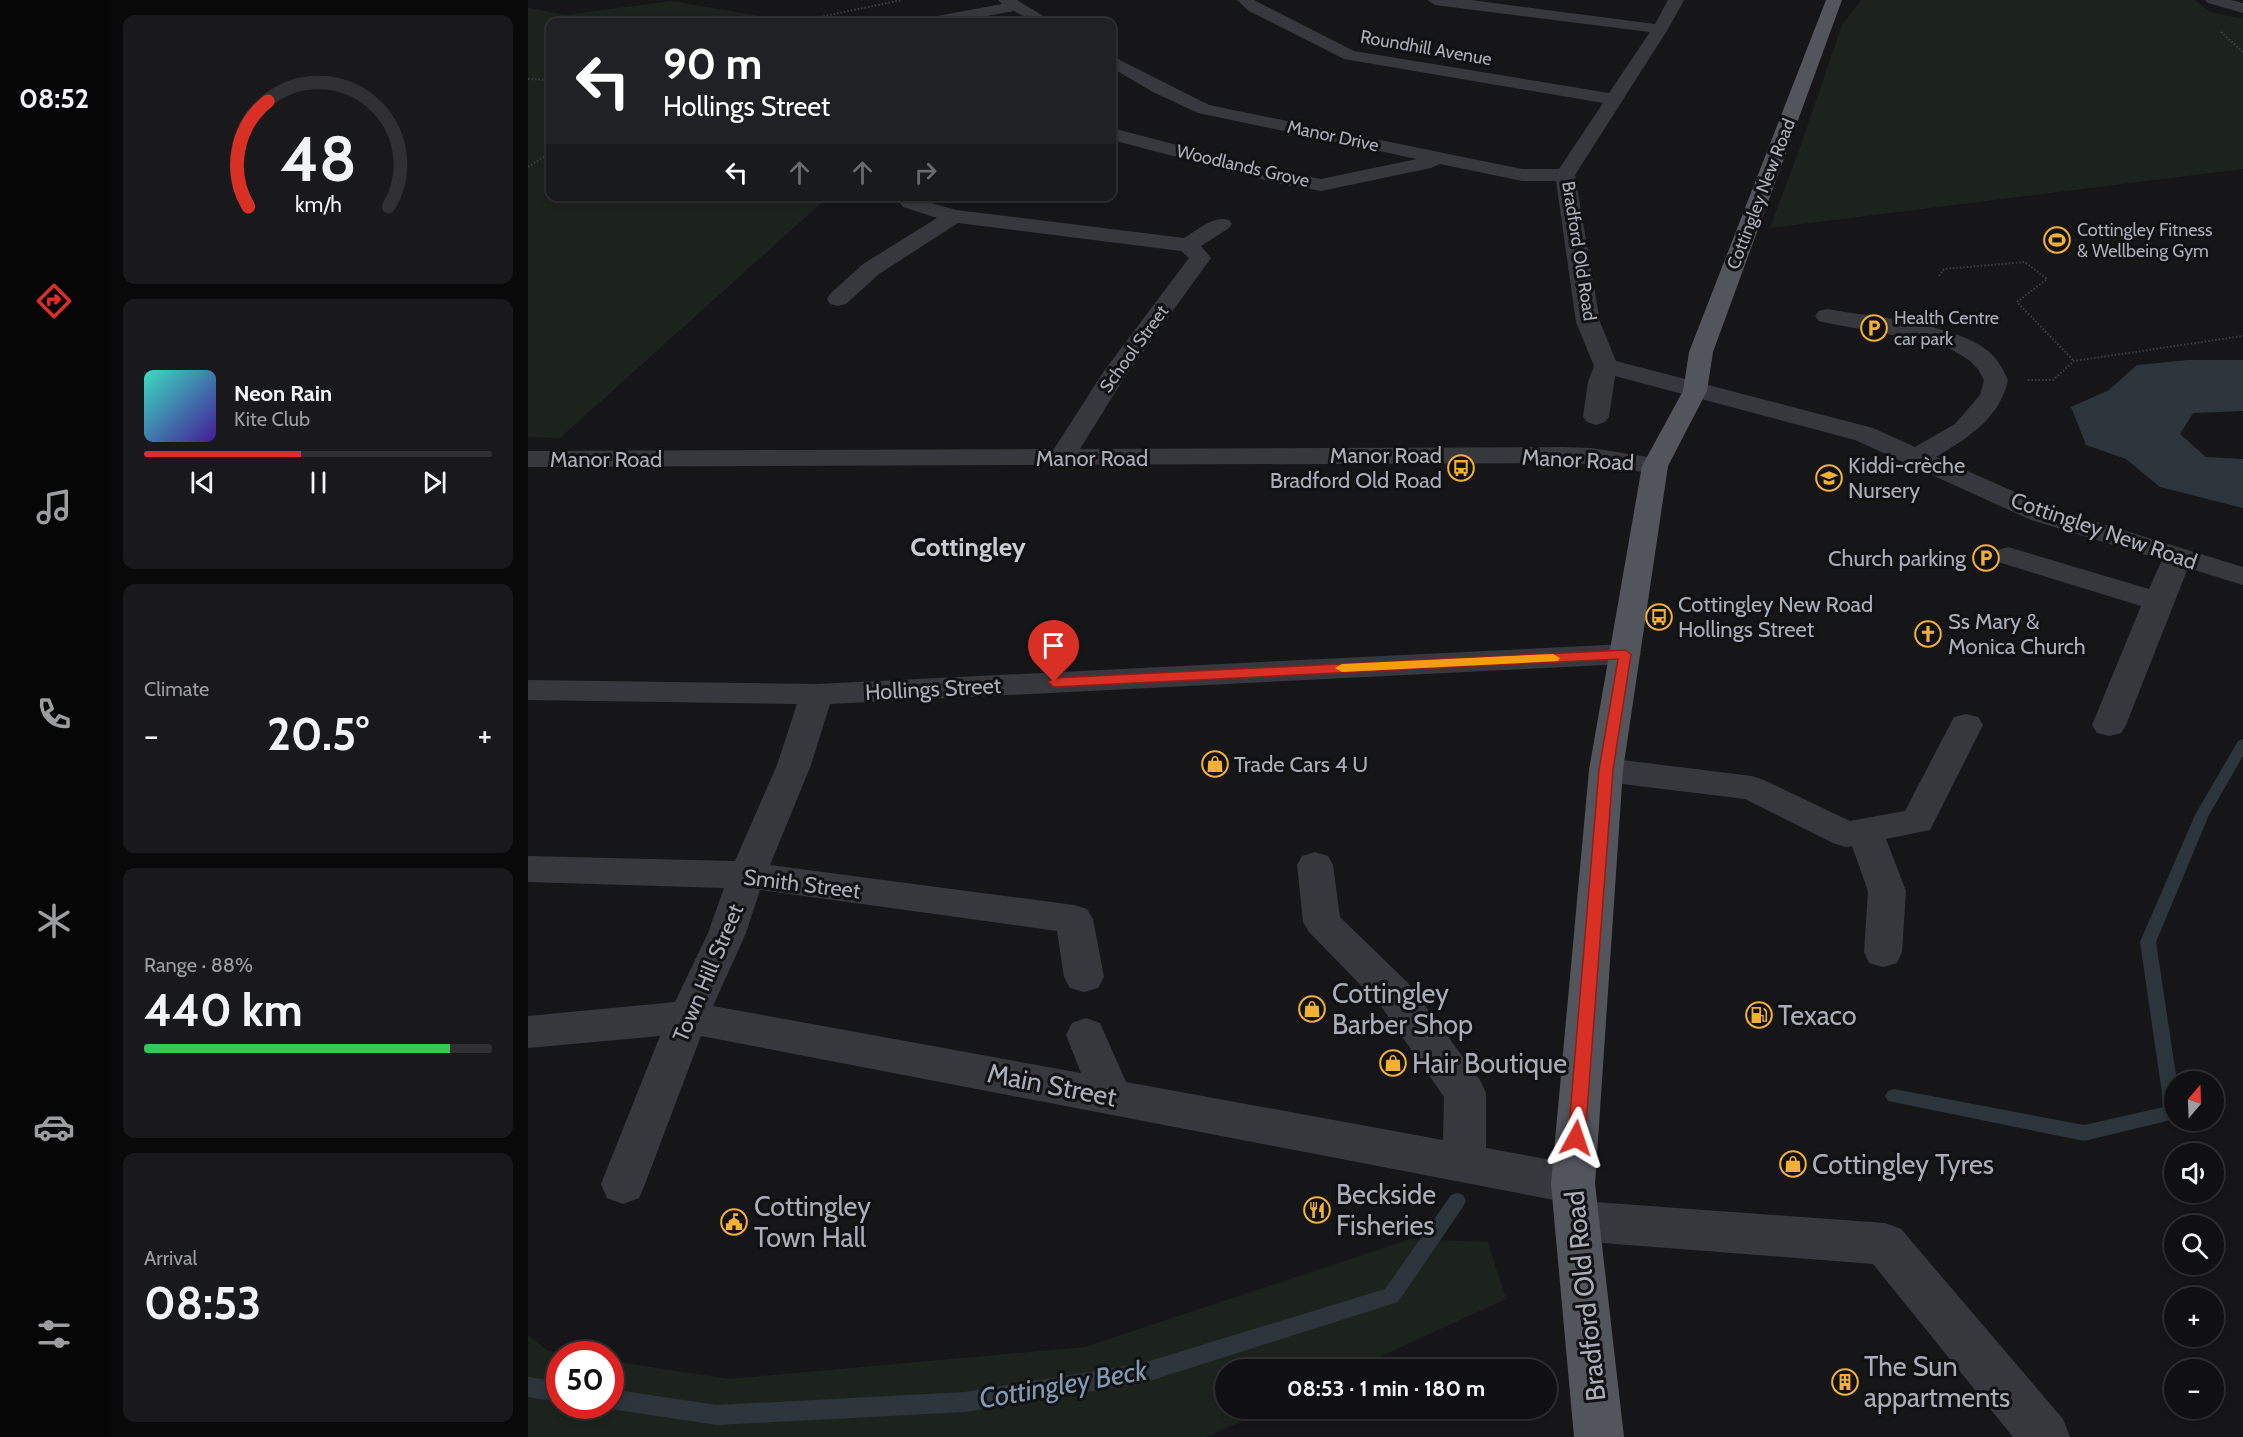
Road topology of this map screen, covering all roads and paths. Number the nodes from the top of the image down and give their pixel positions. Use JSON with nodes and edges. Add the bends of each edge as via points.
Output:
{"nodes":[{"id":1,"x":902,"y":0,"type":"edge"},
{"id":2,"x":1435,"y":0,"type":"edge"},
{"id":3,"x":1676,"y":0,"type":"edge"},
{"id":4,"x":1834,"y":0,"type":"edge"},
{"id":5,"x":2213,"y":0,"type":"edge"},
{"id":6,"x":1011,"y":3,"type":"edge"},
{"id":7,"x":1277,"y":3,"type":"dead end"},
{"id":8,"x":1250,"y":4,"type":"edge"},
{"id":9,"x":2243,"y":8,"type":"edge"},
{"id":10,"x":815,"y":18,"type":"edge"},
{"id":11,"x":949,"y":18,"type":"edge"},
{"id":12,"x":1038,"y":18,"type":"edge"},
{"id":13,"x":1660,"y":29,"type":"junction"},
{"id":14,"x":1116,"y":63,"type":"edge"},
{"id":15,"x":528,"y":79,"type":"edge"},
{"id":16,"x":546,"y":80,"type":"edge"},
{"id":17,"x":1613,"y":99,"type":"junction"},
{"id":18,"x":1116,"y":135,"type":"edge"},
{"id":19,"x":546,"y":156,"type":"edge"},
{"id":20,"x":1446,"y":160,"type":"junction"},
{"id":21,"x":528,"y":167,"type":"edge"},
{"id":22,"x":1565,"y":175,"type":"junction"},
{"id":23,"x":910,"y":203,"type":"dead end"},
{"id":24,"x":954,"y":216,"type":"junction"},
{"id":25,"x":1222,"y":224,"type":"dead end"},
{"id":26,"x":1188,"y":245,"type":"junction"},
{"id":27,"x":1939,"y":276,"type":"dead end"},
{"id":28,"x":838,"y":299,"type":"dead end"},
{"id":29,"x":1827,"y":316,"type":"dead end"},
{"id":30,"x":2243,"y":336,"type":"edge"},
{"id":31,"x":2074,"y":361,"type":"junction"},
{"id":32,"x":1606,"y":366,"type":"junction"},
{"id":33,"x":1996,"y":380,"type":"junction"},
{"id":34,"x":1695,"y":391,"type":"junction"},
{"id":35,"x":1596,"y":417,"type":"dead end"},
{"id":36,"x":1917,"y":457,"type":"junction"},
{"id":37,"x":1060,"y":458,"type":"junction"},
{"id":38,"x":528,"y":459,"type":"edge"},
{"id":39,"x":1655,"y":466,"type":"junction"},
{"id":40,"x":2008,"y":556,"type":"dead end"},
{"id":41,"x":2178,"y":557,"type":"junction"},
{"id":42,"x":2243,"y":576,"type":"edge"},
{"id":43,"x":2158,"y":601,"type":"junction"},
{"id":44,"x":1625,"y":654,"type":"junction"},
{"id":45,"x":528,"y":690,"type":"edge"},
{"id":46,"x":817,"y":694,"type":"junction"},
{"id":47,"x":1966,"y":725,"type":"dead end"},
{"id":48,"x":2109,"y":725,"type":"dead end"},
{"id":49,"x":1606,"y":770,"type":"junction"},
{"id":50,"x":1865,"y":831,"type":"junction"},
{"id":51,"x":1315,"y":865,"type":"dead end"},
{"id":52,"x":528,"y":869,"type":"edge"},
{"id":53,"x":747,"y":876,"type":"junction"},
{"id":54,"x":1883,"y":952,"type":"dead end"},
{"id":55,"x":1084,"y":978,"type":"dead end"},
{"id":56,"x":688,"y":1017,"type":"junction"},
{"id":57,"x":528,"y":1032,"type":"edge"},
{"id":58,"x":1086,"y":1035,"type":"dead end"},
{"id":59,"x":1111,"y":1096,"type":"junction"},
{"id":60,"x":1464,"y":1163,"type":"junction"},
{"id":61,"x":623,"y":1184,"type":"dead end"},
{"id":62,"x":1575,"y":1202,"type":"junction"},
{"id":63,"x":1599,"y":1437,"type":"edge"},
{"id":64,"x":2045,"y":1437,"type":"edge"}],
"edges":[{"from":1,"to":10,"type":"path"},
{"from":2,"to":13,"type":"street"},
{"from":3,"to":13,"type":"street","name":"Bradford Old Road"},
{"from":4,"to":34,"type":"main road","name":"Cottingley New Road","via":[[1701,352]]},
{"from":5,"to":9,"type":"street"},
{"from":6,"to":11,"type":"street"},
{"from":6,"to":12,"type":"street"},
{"from":7,"to":8,"type":"street"},
{"from":8,"to":17,"type":"street","name":"Roundhill Avenue","via":[[1350,55]]},
{"from":13,"to":17,"type":"street","name":"Bradford Old Road"},
{"from":14,"to":20,"type":"street","name":"Manor Drive","via":[[1204,109]]},
{"from":15,"to":16,"type":"path"},
{"from":17,"to":22,"type":"street","name":"Bradford Old Road"},
{"from":18,"to":20,"type":"street","name":"Woodlands Grove","via":[[1276,177],[1321,184]]},
{"from":19,"to":21,"type":"path"},
{"from":20,"to":22,"type":"street","name":"Manor Drive","via":[[1522,175]]},
{"from":22,"to":32,"type":"street","name":"Bradford Old Road","via":[[1588,322]]},
{"from":23,"to":24,"type":"street"},
{"from":24,"to":26,"type":"street"},
{"from":24,"to":28,"type":"street","via":[[871,269]]},
{"from":25,"to":26,"type":"street"},
{"from":26,"to":37,"type":"street","name":"School Street","via":[[1200,258],[1113,376]]},
{"from":27,"to":31,"type":"path","via":[[1944,269],[2025,262],[2047,279],[2018,302]]},
{"from":29,"to":33,"type":"street","via":[[1949,338],[1978,355]]},
{"from":30,"to":31,"type":"path"},
{"from":31,"to":33,"type":"path","via":[[2053,380]]},
{"from":32,"to":34,"type":"street"},
{"from":32,"to":35,"type":"street"},
{"from":33,"to":36,"type":"street","via":[[1992,397],[1964,429]]},
{"from":34,"to":36,"type":"street","name":"Cottingley New Road","via":[[1864,434]]},
{"from":34,"to":39,"type":"main road","name":"Cottingley New Road"},
{"from":36,"to":41,"type":"street","name":"Cottingley New Road","via":[[2041,514]]},
{"from":37,"to":38,"type":"street","name":"Manor Road"},
{"from":37,"to":39,"type":"street","name":"Manor Road","via":[[1591,456]]},
{"from":39,"to":44,"type":"main road","name":"Cottingley New Road"},
{"from":40,"to":43,"type":"street"},
{"from":41,"to":42,"type":"street","name":"Cottingley New Road"},
{"from":41,"to":43,"type":"street"},
{"from":43,"to":48,"type":"street"},
{"from":44,"to":46,"type":"street","name":"Hollings Street"},
{"from":44,"to":49,"type":"main road","name":"Bradford Old Road"},
{"from":45,"to":46,"type":"street","name":"Hollings Street"},
{"from":46,"to":53,"type":"street","name":"Town Hill Street","via":[[794,765]]},
{"from":47,"to":50,"type":"street","via":[[1917,821]]},
{"from":49,"to":50,"type":"street","via":[[1752,788],[1846,834]]},
{"from":49,"to":62,"type":"main road","name":"Bradford Old Road"},
{"from":50,"to":54,"type":"street","via":[[1887,891]]},
{"from":51,"to":60,"type":"street","via":[[1322,922],[1395,994],[1465,1093]]},
{"from":52,"to":53,"type":"street","name":"Smith Street"},
{"from":53,"to":55,"type":"street","name":"Smith Street","via":[[1074,919]]},
{"from":53,"to":56,"type":"street","name":"Town Hill Street","via":[[727,933]]},
{"from":56,"to":57,"type":"street","name":"Main Street"},
{"from":56,"to":59,"type":"street","name":"Main Street"},
{"from":56,"to":61,"type":"street","name":"Town Hill Street"},
{"from":58,"to":59,"type":"street"},
{"from":59,"to":60,"type":"street","name":"Main Street"},
{"from":60,"to":62,"type":"street","name":"Main Street"},
{"from":62,"to":63,"type":"main road","name":"Bradford Old Road"},
{"from":62,"to":64,"type":"street","name":"Main Street","via":[[1885,1244]]}]}
